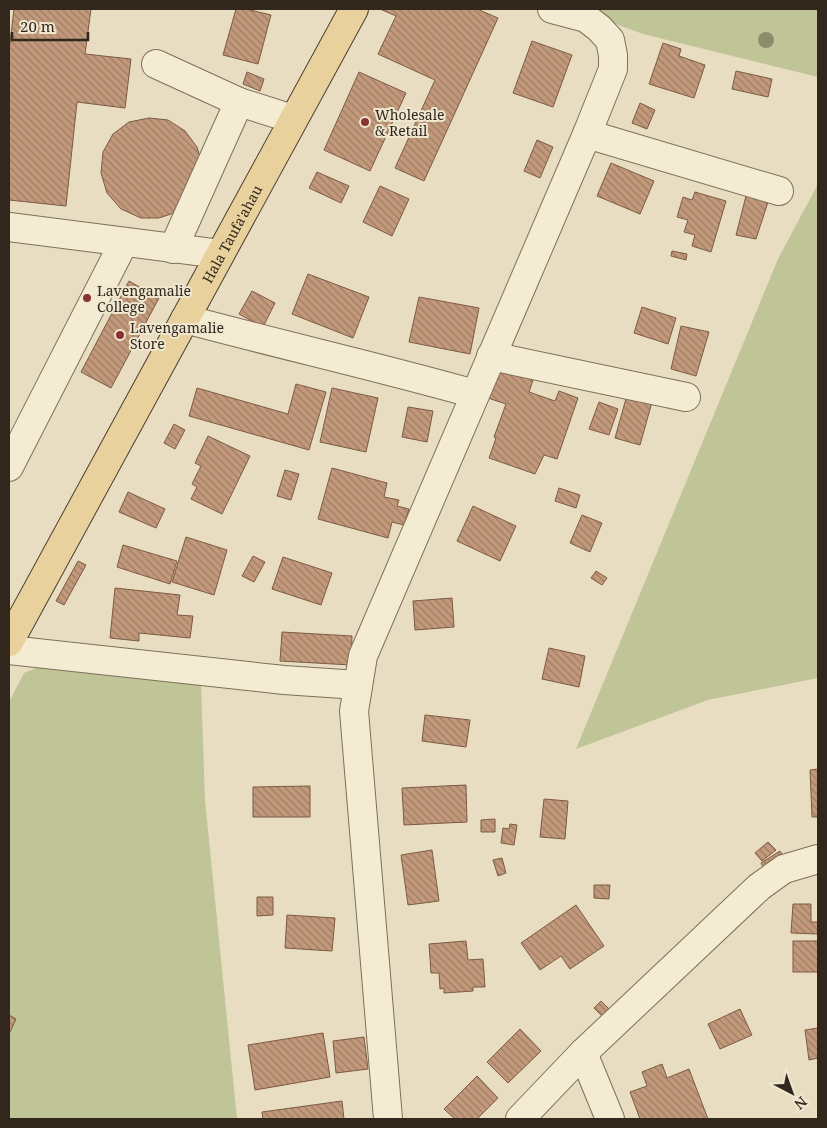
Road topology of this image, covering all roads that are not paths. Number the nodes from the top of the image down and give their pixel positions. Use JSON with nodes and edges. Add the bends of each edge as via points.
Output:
{"nodes":[{"id":1,"x":354,"y":9,"type":"edge"},
{"id":2,"x":552,"y":9,"type":"edge"},
{"id":3,"x":156,"y":64,"type":"dead end"},
{"id":4,"x":239,"y":102,"type":"junction"},
{"id":5,"x":293,"y":120,"type":"junction"},
{"id":6,"x":587,"y":134,"type":"junction"},
{"id":7,"x":779,"y":191,"type":"dead end"},
{"id":8,"x":9,"y":227,"type":"edge"},
{"id":9,"x":124,"y":242,"type":"junction"},
{"id":10,"x":173,"y":248,"type":"junction"},
{"id":11,"x":220,"y":254,"type":"junction"},
{"id":12,"x":185,"y":319,"type":"junction"},
{"id":13,"x":491,"y":356,"type":"junction"},
{"id":14,"x":476,"y":394,"type":"junction"},
{"id":15,"x":686,"y":397,"type":"dead end"},
{"id":16,"x":9,"y":468,"type":"edge"},
{"id":17,"x":9,"y":642,"type":"edge"},
{"id":18,"x":9,"y":650,"type":"edge"},
{"id":19,"x":358,"y":685,"type":"junction"},
{"id":20,"x":818,"y":859,"type":"edge"},
{"id":21,"x":583,"y":1053,"type":"junction"},
{"id":22,"x":388,"y":1119,"type":"edge"},
{"id":23,"x":520,"y":1119,"type":"edge"},
{"id":24,"x":610,"y":1119,"type":"edge"}],
"edges":[{"from":1,"to":5,"type":"main road","name":"Hala Taufa'ahau"},
{"from":2,"to":6,"type":"street","via":[[586,18],[610,40],[613,69]]},
{"from":3,"to":4,"type":"street"},
{"from":4,"to":5,"type":"street"},
{"from":4,"to":10,"type":"street"},
{"from":5,"to":11,"type":"main road","name":"Hala Taufa'ahau"},
{"from":6,"to":7,"type":"street"},
{"from":6,"to":13,"type":"street"},
{"from":8,"to":9,"type":"street"},
{"from":9,"to":10,"type":"street"},
{"from":9,"to":16,"type":"street"},
{"from":10,"to":11,"type":"street"},
{"from":11,"to":12,"type":"main road","name":"Hala Taufa'ahau"},
{"from":12,"to":14,"type":"street"},
{"from":12,"to":17,"type":"main road","name":"Hala Taufa'ahau"},
{"from":13,"to":14,"type":"street"},
{"from":13,"to":15,"type":"street"},
{"from":14,"to":19,"type":"street","via":[[363,656]]},
{"from":18,"to":19,"type":"street"},
{"from":19,"to":22,"type":"street","via":[[354,711]]},
{"from":20,"to":21,"type":"street","via":[[784,869],[759,887]]},
{"from":21,"to":23,"type":"street"},
{"from":21,"to":24,"type":"street"}]}
